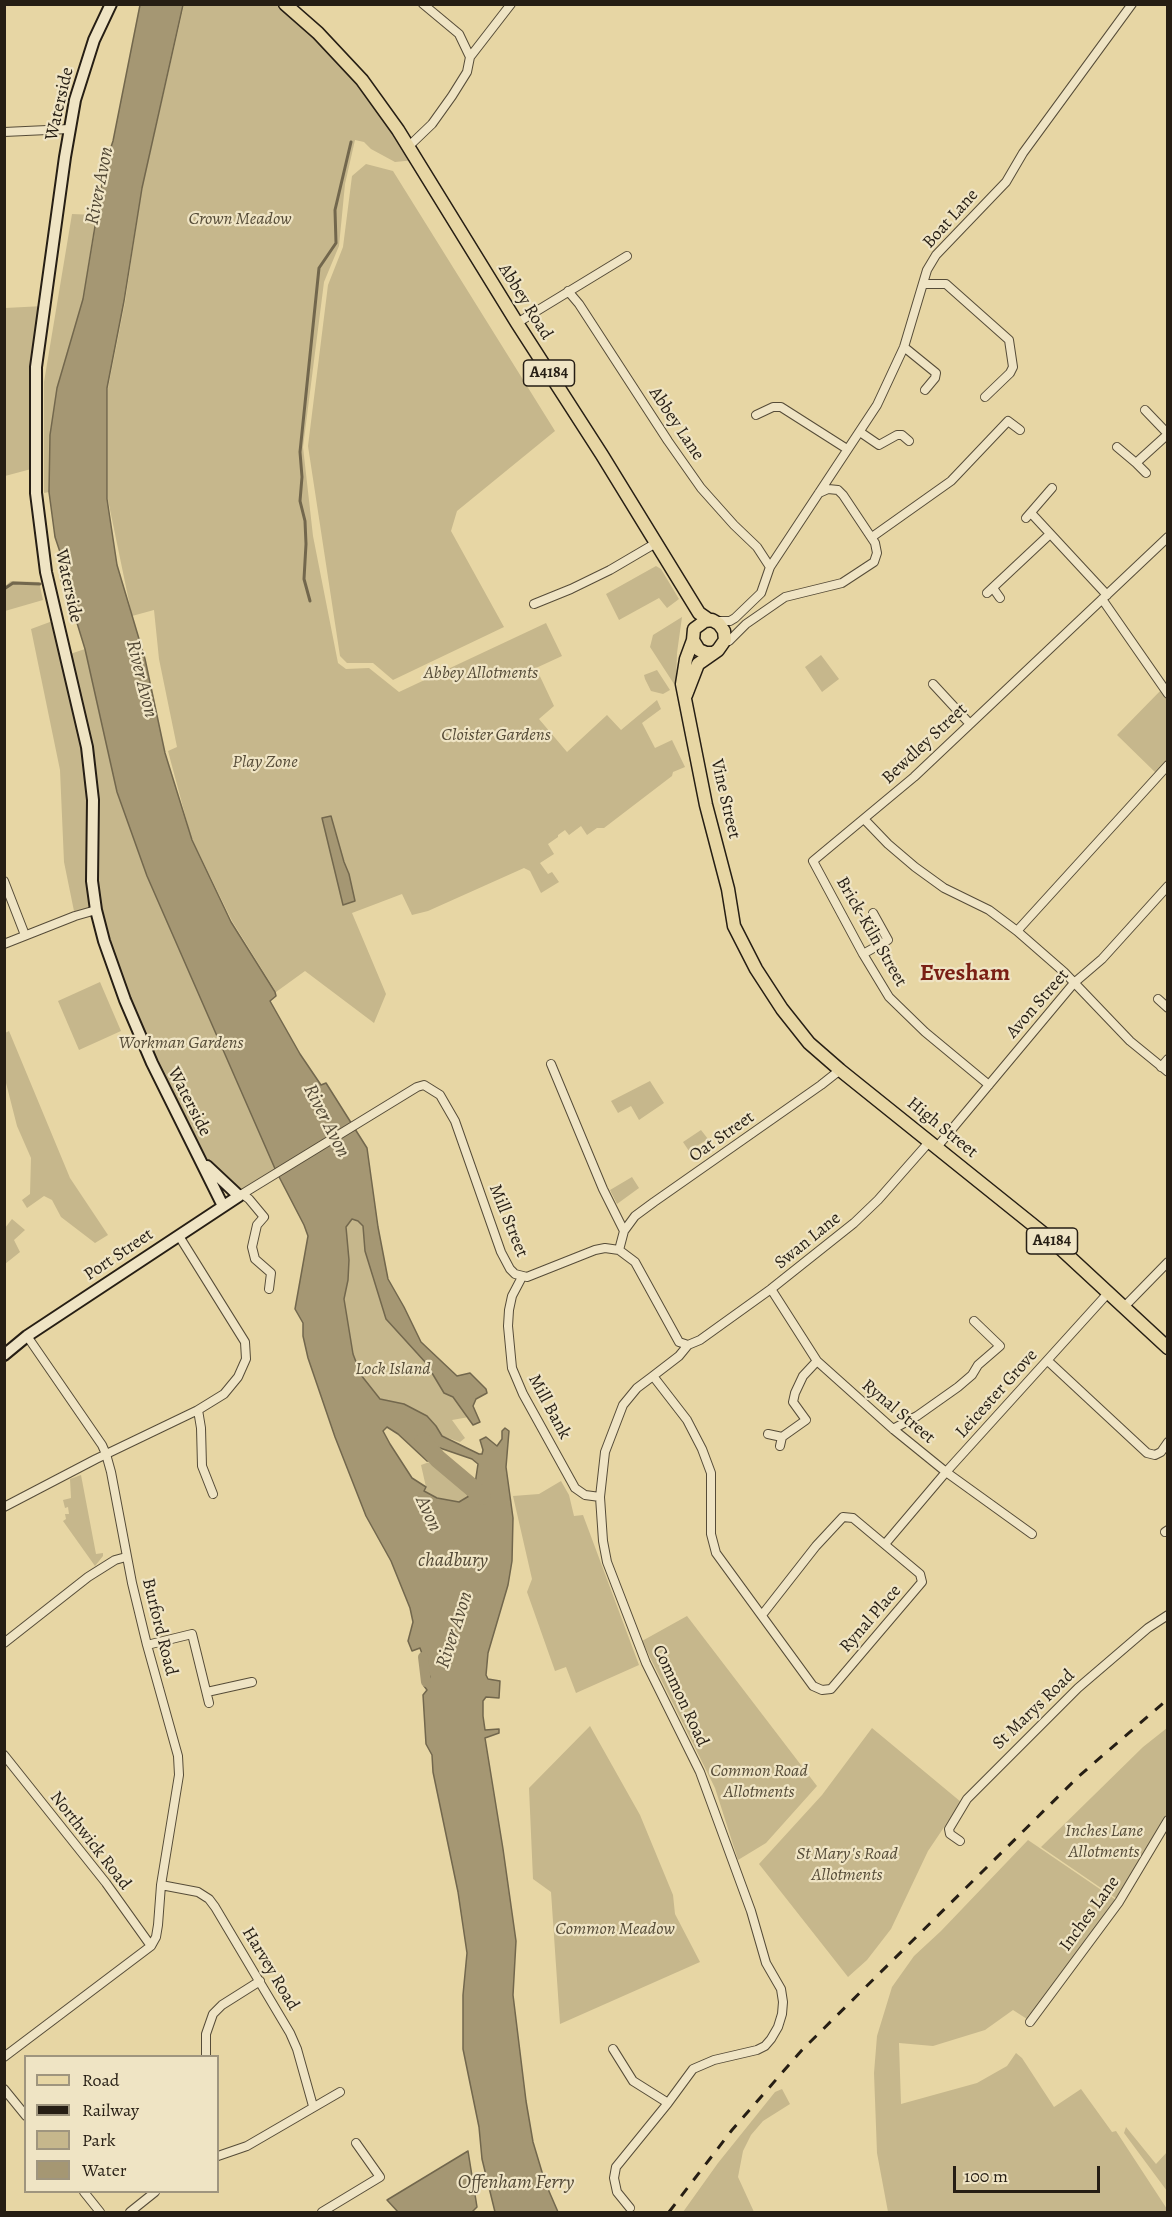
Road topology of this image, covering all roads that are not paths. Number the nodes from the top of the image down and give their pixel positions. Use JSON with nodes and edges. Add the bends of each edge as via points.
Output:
{"nodes":[{"id":1,"x":111,"y":4,"type":"edge"},
{"id":2,"x":285,"y":4,"type":"edge"},
{"id":3,"x":423,"y":4,"type":"edge"},
{"id":4,"x":511,"y":4,"type":"edge"},
{"id":5,"x":1132,"y":4,"type":"edge"},
{"id":6,"x":470,"y":57,"type":"junction"},
{"id":7,"x":69,"y":129,"type":"junction"},
{"id":8,"x":4,"y":132,"type":"edge"},
{"id":9,"x":408,"y":147,"type":"junction"},
{"id":10,"x":627,"y":256,"type":"dead end"},
{"id":11,"x":924,"y":284,"type":"junction"},
{"id":12,"x":568,"y":291,"type":"junction"},
{"id":13,"x":517,"y":323,"type":"junction"},
{"id":14,"x":904,"y":347,"type":"junction"},
{"id":15,"x":925,"y":390,"type":"dead end"},
{"id":16,"x":985,"y":397,"type":"dead end"},
{"id":17,"x":1145,"y":410,"type":"dead end"},
{"id":18,"x":756,"y":415,"type":"dead end"},
{"id":19,"x":1020,"y":430,"type":"dead end"},
{"id":20,"x":860,"y":432,"type":"junction"},
{"id":21,"x":1167,"y":434,"type":"edge"},
{"id":22,"x":909,"y":441,"type":"dead end"},
{"id":23,"x":1117,"y":447,"type":"dead end"},
{"id":24,"x":847,"y":449,"type":"junction"},
{"id":25,"x":1136,"y":463,"type":"junction"},
{"id":26,"x":1146,"y":473,"type":"dead end"},
{"id":27,"x":831,"y":474,"type":"junction"},
{"id":28,"x":1052,"y":488,"type":"dead end"},
{"id":29,"x":838,"y":490,"type":"junction"},
{"id":30,"x":819,"y":493,"type":"junction"},
{"id":31,"x":1050,"y":534,"type":"junction"},
{"id":32,"x":872,"y":537,"type":"junction"},
{"id":33,"x":1167,"y":537,"type":"edge"},
{"id":34,"x":656,"y":543,"type":"junction"},
{"id":35,"x":770,"y":567,"type":"junction"},
{"id":36,"x":1104,"y":597,"type":"junction"},
{"id":37,"x":691,"y":598,"type":"junction"},
{"id":38,"x":1000,"y":598,"type":"dead end"},
{"id":39,"x":534,"y":604,"type":"dead end"},
{"id":40,"x":712,"y":621,"type":"junction"},
{"id":41,"x":693,"y":637,"type":"junction"},
{"id":42,"x":725,"y":640,"type":"junction"},
{"id":43,"x":712,"y":653,"type":"junction"},
{"id":44,"x":933,"y":684,"type":"dead end"},
{"id":45,"x":1167,"y":694,"type":"edge"},
{"id":46,"x":685,"y":697,"type":"junction"},
{"id":47,"x":970,"y":724,"type":"junction"},
{"id":48,"x":1167,"y":765,"type":"edge"},
{"id":49,"x":864,"y":819,"type":"junction"},
{"id":50,"x":813,"y":861,"type":"joint"},
{"id":51,"x":4,"y":881,"type":"edge"},
{"id":52,"x":1167,"y":886,"type":"edge"},
{"id":53,"x":731,"y":909,"type":"joint"},
{"id":54,"x":96,"y":910,"type":"junction"},
{"id":55,"x":873,"y":913,"type":"dead end"},
{"id":56,"x":1017,"y":931,"type":"junction"},
{"id":57,"x":25,"y":935,"type":"junction"},
{"id":58,"x":4,"y":944,"type":"edge"},
{"id":59,"x":863,"y":954,"type":"junction"},
{"id":60,"x":1074,"y":983,"type":"junction"},
{"id":61,"x":1158,"y":999,"type":"dead end"},
{"id":62,"x":1167,"y":1008,"type":"edge"},
{"id":63,"x":1167,"y":1059,"type":"edge"},
{"id":64,"x":550,"y":1064,"type":"dead end"},
{"id":65,"x":840,"y":1070,"type":"junction"},
{"id":66,"x":1164,"y":1070,"type":"edge"},
{"id":67,"x":424,"y":1085,"type":"joint"},
{"id":68,"x":989,"y":1085,"type":"junction"},
{"id":69,"x":934,"y":1144,"type":"junction"},
{"id":70,"x":200,"y":1159,"type":"junction"},
{"id":71,"x":240,"y":1195,"type":"junction"},
{"id":72,"x":223,"y":1206,"type":"junction"},
{"id":73,"x":624,"y":1231,"type":"junction"},
{"id":74,"x":179,"y":1236,"type":"junction"},
{"id":75,"x":619,"y":1250,"type":"junction"},
{"id":76,"x":1167,"y":1262,"type":"edge"},
{"id":77,"x":522,"y":1277,"type":"junction"},
{"id":78,"x":771,"y":1289,"type":"junction"},
{"id":79,"x":269,"y":1290,"type":"dead end"},
{"id":80,"x":1108,"y":1292,"type":"junction"},
{"id":81,"x":1124,"y":1307,"type":"junction"},
{"id":82,"x":974,"y":1321,"type":"dead end"},
{"id":83,"x":27,"y":1336,"type":"junction"},
{"id":84,"x":688,"y":1345,"type":"junction"},
{"id":85,"x":1167,"y":1348,"type":"edge"},
{"id":86,"x":4,"y":1355,"type":"edge"},
{"id":87,"x":817,"y":1361,"type":"junction"},
{"id":88,"x":1048,"y":1361,"type":"junction"},
{"id":89,"x":653,"y":1376,"type":"junction"},
{"id":90,"x":198,"y":1410,"type":"junction"},
{"id":91,"x":893,"y":1430,"type":"junction"},
{"id":92,"x":768,"y":1434,"type":"dead end"},
{"id":93,"x":1167,"y":1443,"type":"edge"},
{"id":94,"x":106,"y":1454,"type":"junction"},
{"id":95,"x":946,"y":1472,"type":"junction"},
{"id":96,"x":213,"y":1494,"type":"dead end"},
{"id":97,"x":600,"y":1497,"type":"junction"},
{"id":98,"x":4,"y":1507,"type":"edge"},
{"id":99,"x":1032,"y":1534,"type":"dead end"},
{"id":100,"x":885,"y":1544,"type":"junction"},
{"id":101,"x":126,"y":1557,"type":"junction"},
{"id":102,"x":762,"y":1615,"type":"junction"},
{"id":103,"x":1167,"y":1615,"type":"edge"},
{"id":104,"x":4,"y":1643,"type":"edge"},
{"id":105,"x":147,"y":1645,"type":"junction"},
{"id":106,"x":252,"y":1682,"type":"dead end"},
{"id":107,"x":207,"y":1692,"type":"junction"},
{"id":108,"x":209,"y":1703,"type":"dead end"},
{"id":109,"x":4,"y":1755,"type":"edge"},
{"id":110,"x":1167,"y":1820,"type":"edge"},
{"id":111,"x":960,"y":1841,"type":"dead end"},
{"id":112,"x":161,"y":1885,"type":"junction"},
{"id":113,"x":151,"y":1946,"type":"junction"},
{"id":114,"x":260,"y":1982,"type":"junction"},
{"id":115,"x":1030,"y":2022,"type":"dead end"},
{"id":116,"x":613,"y":2049,"type":"dead end"},
{"id":117,"x":206,"y":2055,"type":"edge"},
{"id":118,"x":4,"y":2057,"type":"edge"},
{"id":119,"x":340,"y":2092,"type":"dead end"},
{"id":120,"x":6,"y":2095,"type":"edge"},
{"id":121,"x":668,"y":2103,"type":"junction"},
{"id":122,"x":313,"y":2106,"type":"junction"},
{"id":123,"x":24,"y":2114,"type":"edge"},
{"id":124,"x":356,"y":2143,"type":"dead end"},
{"id":125,"x":219,"y":2155,"type":"edge"},
{"id":126,"x":85,"y":2193,"type":"edge"},
{"id":127,"x":154,"y":2193,"type":"edge"},
{"id":128,"x":630,"y":2208,"type":"dead end"},
{"id":129,"x":100,"y":2212,"type":"edge"},
{"id":130,"x":130,"y":2212,"type":"edge"},
{"id":131,"x":322,"y":2212,"type":"edge"}],
"edges":[{"from":1,"to":7,"type":"main road","name":"Waterside","via":[[94,40]]},
{"from":2,"to":9,"type":"main road","name":"Abbey Road","number":"A4184","via":[[362,80]]},
{"from":3,"to":6,"type":"street","via":[[459,34]]},
{"from":4,"to":6,"type":"street"},
{"from":5,"to":11,"type":"street","name":"Boat Lane","via":[[1006,182],[936,255]]},
{"from":6,"to":9,"type":"street","via":[[467,72],[452,96],[432,124]]},
{"from":7,"to":8,"type":"street"},
{"from":7,"to":54,"type":"main road","name":"Waterside","via":[[36,367],[35,468],[46,572],[87,747],[93,800],[92,882]]},
{"from":9,"to":13,"type":"main road","name":"Abbey Road","number":"A4184"},
{"from":10,"to":12,"type":"street"},
{"from":11,"to":14,"type":"street","name":"Boat Lane"},
{"from":11,"to":16,"type":"street","via":[[946,284],[1009,340],[1013,367]]},
{"from":12,"to":13,"type":"street"},
{"from":12,"to":35,"type":"street","name":"Abbey Lane","via":[[701,488],[757,547]]},
{"from":13,"to":34,"type":"main road","name":"Abbey Road","number":"A4184"},
{"from":14,"to":15,"type":"street","via":[[936,374]]},
{"from":14,"to":20,"type":"street","name":"Boat Lane","via":[[878,405]]},
{"from":17,"to":21,"type":"street"},
{"from":18,"to":24,"type":"street","via":[[782,403]]},
{"from":19,"to":32,"type":"street","via":[[1008,421],[951,481]]},
{"from":20,"to":22,"type":"street","via":[[879,445],[897,435]]},
{"from":20,"to":24,"type":"street","name":"Boat Lane"},
{"from":21,"to":25,"type":"street"},
{"from":23,"to":25,"type":"street"},
{"from":24,"to":27,"type":"street","name":"Boat Lane"},
{"from":25,"to":26,"type":"street"},
{"from":27,"to":29,"type":"street"},
{"from":27,"to":30,"type":"street","name":"Boat Lane"},
{"from":28,"to":31,"type":"street","via":[[1028,515]]},
{"from":29,"to":30,"type":"street"},
{"from":29,"to":32,"type":"street"},
{"from":30,"to":35,"type":"street","name":"Boat Lane"},
{"from":31,"to":36,"type":"street"},
{"from":31,"to":38,"type":"street","via":[[990,591]]},
{"from":32,"to":42,"type":"street","via":[[877,553],[871,565],[842,583],[785,597],[729,641]]},
{"from":33,"to":36,"type":"street","name":"Bewdley Street"},
{"from":34,"to":37,"type":"main road","name":"Abbey Road","number":"A4184"},
{"from":34,"to":39,"type":"street","via":[[610,570]]},
{"from":35,"to":40,"type":"street","name":"Boat Lane","via":[[761,593],[748,608],[730,621]]},
{"from":36,"to":45,"type":"street"},
{"from":36,"to":47,"type":"street","name":"Bewdley Street"},
{"from":37,"to":40,"type":"main road","name":"Abbey Road","number":"A4184","via":[[699,613]]},
{"from":37,"to":41,"type":"main road","number":"A4184"},
{"from":40,"to":41,"type":"main road","via":[[700,622]]},
{"from":40,"to":42,"type":"main road","number":"A4184","via":[[722,627]]},
{"from":41,"to":43,"type":"main road","via":[[699,650]]},
{"from":41,"to":46,"type":"main road","name":"Vine Street","number":"A4184","via":[[683,671]]},
{"from":42,"to":43,"type":"main road","number":"A4184"},
{"from":43,"to":46,"type":"main road","name":"Vine Street","number":"A4184","via":[[693,671]]},
{"from":44,"to":47,"type":"street"},
{"from":46,"to":53,"type":"main road","name":"Vine Street","number":"A4184"},
{"from":47,"to":49,"type":"street","name":"Bewdley Street"},
{"from":48,"to":56,"type":"street"},
{"from":49,"to":50,"type":"street","name":"Bewdley Street"},
{"from":49,"to":56,"type":"street","via":[[915,867]]},
{"from":50,"to":59,"type":"street","name":"Brick-Kiln Street"},
{"from":51,"to":57,"type":"street"},
{"from":52,"to":60,"type":"street","name":"Avon Street","via":[[1102,959]]},
{"from":53,"to":65,"type":"main road","name":"High Street","number":"A4184","via":[[736,933],[775,999],[809,1043]]},
{"from":54,"to":57,"type":"street"},
{"from":54,"to":70,"type":"main road","name":"Waterside","via":[[114,972],[142,1040]]},
{"from":55,"to":59,"type":"street","via":[[888,940]]},
{"from":56,"to":60,"type":"street"},
{"from":57,"to":58,"type":"street"},
{"from":59,"to":68,"type":"street","name":"Brick-Kiln Street","via":[[890,997]]},
{"from":60,"to":66,"type":"street"},
{"from":60,"to":68,"type":"street","name":"Avon Street"},
{"from":61,"to":62,"type":"street"},
{"from":63,"to":66,"type":"street"},
{"from":64,"to":73,"type":"street"},
{"from":65,"to":69,"type":"main road","name":"High Street","number":"A4184"},
{"from":65,"to":73,"type":"street","name":"Oat Street","via":[[635,1216]]},
{"from":67,"to":71,"type":"street","name":"Port Street"},
{"from":67,"to":77,"type":"street","name":"Mill Street","via":[[447,1104],[501,1252],[510,1269]]},
{"from":68,"to":69,"type":"street","name":"Avon Street"},
{"from":69,"to":78,"type":"street","name":"Swan Lane","via":[[854,1223]]},
{"from":69,"to":80,"type":"main road","name":"High Street","number":"A4184","via":[[1048,1237]]},
{"from":70,"to":71,"type":"main road","name":"Waterside"},
{"from":70,"to":72,"type":"main road","name":"Waterside"},
{"from":71,"to":72,"type":"main road","name":"Port Street"},
{"from":71,"to":79,"type":"street","via":[[249,1199],[264,1217],[257,1225],[252,1247],[255,1259],[271,1274]]},
{"from":72,"to":74,"type":"main road","name":"Port Street"},
{"from":73,"to":75,"type":"street"},
{"from":74,"to":83,"type":"main road","name":"Port Street"},
{"from":74,"to":90,"type":"street","via":[[246,1342],[246,1359],[231,1386],[224,1395]]},
{"from":75,"to":77,"type":"street","name":"Mill Street","via":[[595,1250]]},
{"from":75,"to":84,"type":"street","via":[[635,1262],[679,1342]]},
{"from":76,"to":81,"type":"street"},
{"from":77,"to":97,"type":"street","name":"Mill Bank","via":[[509,1310],[512,1368],[575,1488],[585,1495]]},
{"from":78,"to":84,"type":"street","name":"Swan Lane"},
{"from":78,"to":87,"type":"street","name":"Rynal Street"},
{"from":80,"to":81,"type":"main road","name":"High Street","number":"A4184"},
{"from":80,"to":88,"type":"street","name":"Leicester Grove"},
{"from":81,"to":85,"type":"main road","name":"High Street","number":"A4184"},
{"from":82,"to":91,"type":"street","via":[[1000,1346],[958,1387]]},
{"from":83,"to":86,"type":"main road","name":"Port Street"},
{"from":83,"to":94,"type":"street","name":"Burford Road"},
{"from":84,"to":89,"type":"street"},
{"from":87,"to":91,"type":"street","name":"Rynal Street"},
{"from":87,"to":92,"type":"street","via":[[804,1376],[793,1402],[806,1420],[781,1442]]},
{"from":88,"to":93,"type":"street","via":[[1147,1453],[1161,1452]]},
{"from":88,"to":95,"type":"street","name":"Leicester Grove"},
{"from":89,"to":97,"type":"street","name":"Common Road","via":[[623,1405],[605,1452]]},
{"from":89,"to":102,"type":"street","name":"Rynal Place","via":[[687,1420],[711,1473],[711,1534],[716,1553]]},
{"from":90,"to":94,"type":"street"},
{"from":90,"to":96,"type":"street","via":[[202,1466]]},
{"from":91,"to":95,"type":"street","name":"Rynal Street"},
{"from":94,"to":98,"type":"street"},
{"from":94,"to":101,"type":"street","name":"Burford Road"},
{"from":95,"to":99,"type":"street","name":"Rynal Street"},
{"from":95,"to":100,"type":"street","name":"Leicester Grove"},
{"from":97,"to":121,"type":"street","name":"Common Road","via":[[607,1562],[646,1663],[700,1772],[783,2002],[771,2039],[757,2050],[693,2069]]},
{"from":100,"to":102,"type":"street","name":"Rynal Place","via":[[853,1518],[843,1517]]},
{"from":100,"to":102,"type":"street","name":"Rynal Place","via":[[920,1574],[922,1582],[831,1689],[813,1686]]},
{"from":101,"to":104,"type":"street","via":[[88,1577]]},
{"from":101,"to":105,"type":"street","name":"Burford Road"},
{"from":103,"to":111,"type":"street","name":"St Marys Road","via":[[1078,1688],[967,1798],[949,1829]]},
{"from":105,"to":107,"type":"street","via":[[192,1634]]},
{"from":105,"to":112,"type":"street","name":"Burford Road","via":[[178,1756],[177,1794]]},
{"from":106,"to":107,"type":"street"},
{"from":107,"to":108,"type":"street"},
{"from":109,"to":113,"type":"street","name":"Northwick Road"},
{"from":110,"to":115,"type":"street","name":"Inches Lane","via":[[1119,1902]]},
{"from":112,"to":113,"type":"street","name":"Burford Road","via":[[158,1925]]},
{"from":112,"to":114,"type":"street","name":"Harvey Road","via":[[188,1888],[209,1899]]},
{"from":113,"to":118,"type":"street"},
{"from":114,"to":117,"type":"street","via":[[213,2014],[206,2034]]},
{"from":114,"to":122,"type":"street","name":"Harvey Road","via":[[297,2049]]},
{"from":116,"to":121,"type":"street","via":[[633,2081]]},
{"from":119,"to":122,"type":"street"},
{"from":120,"to":123,"type":"street"},
{"from":121,"to":128,"type":"street","via":[[616,2167],[617,2192]]},
{"from":122,"to":125,"type":"street","via":[[248,2146]]},
{"from":124,"to":131,"type":"street","via":[[380,2177]]},
{"from":126,"to":129,"type":"street"},
{"from":127,"to":130,"type":"street"}]}
